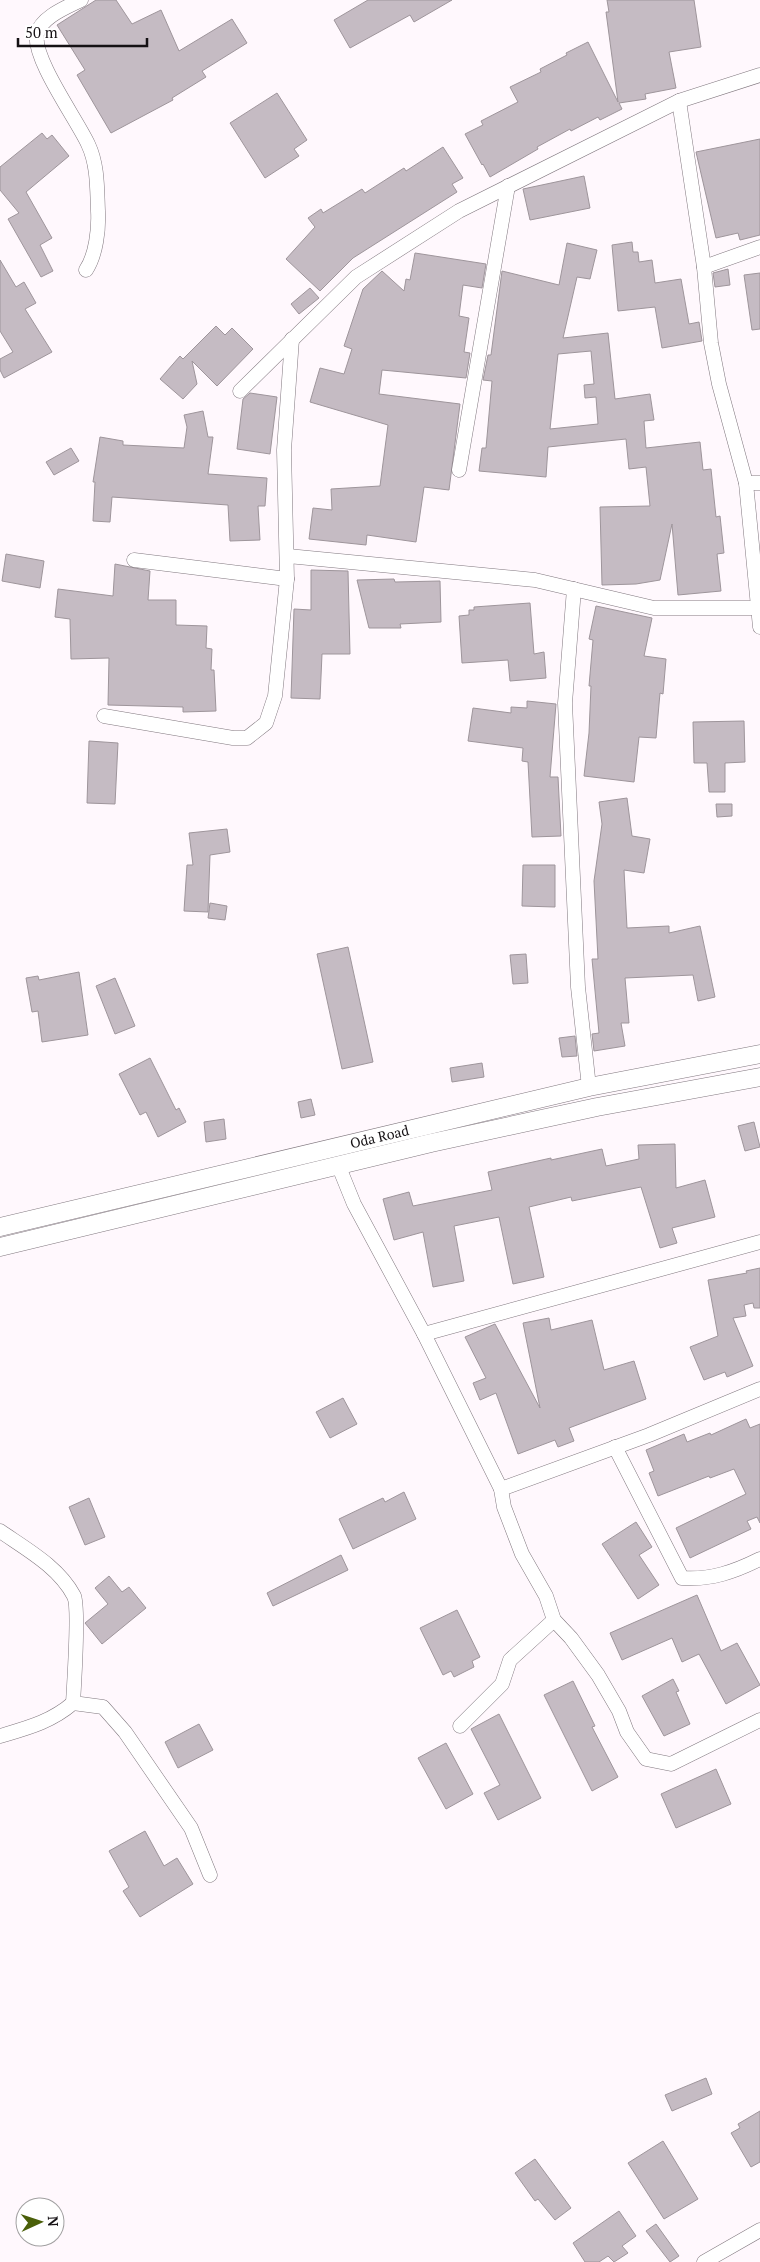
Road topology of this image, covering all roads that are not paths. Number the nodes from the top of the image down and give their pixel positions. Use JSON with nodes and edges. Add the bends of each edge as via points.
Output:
{"nodes":[{"id":1,"x":81,"y":0,"type":"edge"},
{"id":2,"x":760,"y":75,"type":"edge"},
{"id":3,"x":679,"y":101,"type":"junction"},
{"id":4,"x":508,"y":186,"type":"junction"},
{"id":5,"x":760,"y":247,"type":"edge"},
{"id":6,"x":704,"y":267,"type":"junction"},
{"id":7,"x":86,"y":270,"type":"dead end"},
{"id":8,"x":292,"y":339,"type":"junction"},
{"id":9,"x":240,"y":391,"type":"dead end"},
{"id":10,"x":459,"y":470,"type":"dead end"},
{"id":11,"x":753,"y":483,"type":"edge"},
{"id":12,"x":288,"y":556,"type":"junction"},
{"id":13,"x":134,"y":560,"type":"dead end"},
{"id":14,"x":288,"y":580,"type":"junction"},
{"id":15,"x":574,"y":589,"type":"junction"},
{"id":16,"x":757,"y":608,"type":"junction"},
{"id":17,"x":760,"y":627,"type":"edge"},
{"id":18,"x":104,"y":716,"type":"dead end"},
{"id":19,"x":760,"y":1054,"type":"edge"},
{"id":20,"x":760,"y":1076,"type":"edge"},
{"id":21,"x":589,"y":1087,"type":"junction"},
{"id":22,"x":339,"y":1167,"type":"junction"},
{"id":23,"x":0,"y":1227,"type":"edge"},
{"id":24,"x":760,"y":1242,"type":"edge"},
{"id":25,"x":0,"y":1247,"type":"edge"},
{"id":26,"x":424,"y":1334,"type":"junction"},
{"id":27,"x":760,"y":1389,"type":"edge"},
{"id":28,"x":615,"y":1447,"type":"junction"},
{"id":29,"x":501,"y":1490,"type":"junction"},
{"id":30,"x":0,"y":1531,"type":"edge"},
{"id":31,"x":760,"y":1559,"type":"edge"},
{"id":32,"x":554,"y":1620,"type":"junction"},
{"id":33,"x":73,"y":1703,"type":"junction"},
{"id":34,"x":760,"y":1720,"type":"edge"},
{"id":35,"x":460,"y":1726,"type":"dead end"},
{"id":36,"x":0,"y":1736,"type":"edge"},
{"id":37,"x":210,"y":1874,"type":"dead end"},
{"id":38,"x":760,"y":2230,"type":"edge"},
{"id":39,"x":704,"y":2262,"type":"edge"}],
"edges":[{"from":1,"to":7,"type":"street","via":[[54,14],[37,34],[44,66],[88,145],[96,168],[98,222]]},
{"from":2,"to":3,"type":"street"},
{"from":3,"to":4,"type":"street"},
{"from":3,"to":6,"type":"street"},
{"from":4,"to":8,"type":"street","via":[[459,210],[356,277]]},
{"from":4,"to":10,"type":"street"},
{"from":5,"to":6,"type":"street"},
{"from":6,"to":11,"type":"street","via":[[711,343],[719,384]]},
{"from":8,"to":9,"type":"street"},
{"from":8,"to":12,"type":"street","via":[[284,450]]},
{"from":11,"to":16,"type":"street"},
{"from":12,"to":14,"type":"street"},
{"from":12,"to":15,"type":"street","via":[[535,580]]},
{"from":13,"to":14,"type":"street"},
{"from":14,"to":18,"type":"street","via":[[275,696],[266,723],[248,738]]},
{"from":15,"to":16,"type":"street","via":[[654,608]]},
{"from":15,"to":21,"type":"street","via":[[566,703],[578,986]]},
{"from":16,"to":17,"type":"street"},
{"from":19,"to":21,"type":"street","name":"Oda Road"},
{"from":20,"to":22,"type":"street","name":"Oda Road","via":[[451,1138]]},
{"from":21,"to":23,"type":"street","name":"Oda Road"},
{"from":22,"to":25,"type":"street","name":"Oda Road"},
{"from":22,"to":26,"type":"street","via":[[354,1204]]},
{"from":24,"to":26,"type":"street"},
{"from":26,"to":29,"type":"street"},
{"from":27,"to":28,"type":"street"},
{"from":28,"to":29,"type":"street"},
{"from":28,"to":31,"type":"street","via":[[682,1578],[724,1575]]},
{"from":29,"to":32,"type":"street","via":[[522,1554],[546,1596]]},
{"from":30,"to":33,"type":"street","via":[[40,1558],[64,1581],[75,1598]]},
{"from":32,"to":34,"type":"street","via":[[598,1675],[627,1732],[646,1759],[671,1764]]},
{"from":32,"to":35,"type":"street","via":[[510,1660],[502,1684]]},
{"from":33,"to":36,"type":"street","via":[[60,1714],[35,1726]]},
{"from":33,"to":37,"type":"street","via":[[103,1707],[125,1732],[191,1828]]},
{"from":38,"to":39,"type":"street"}]}
